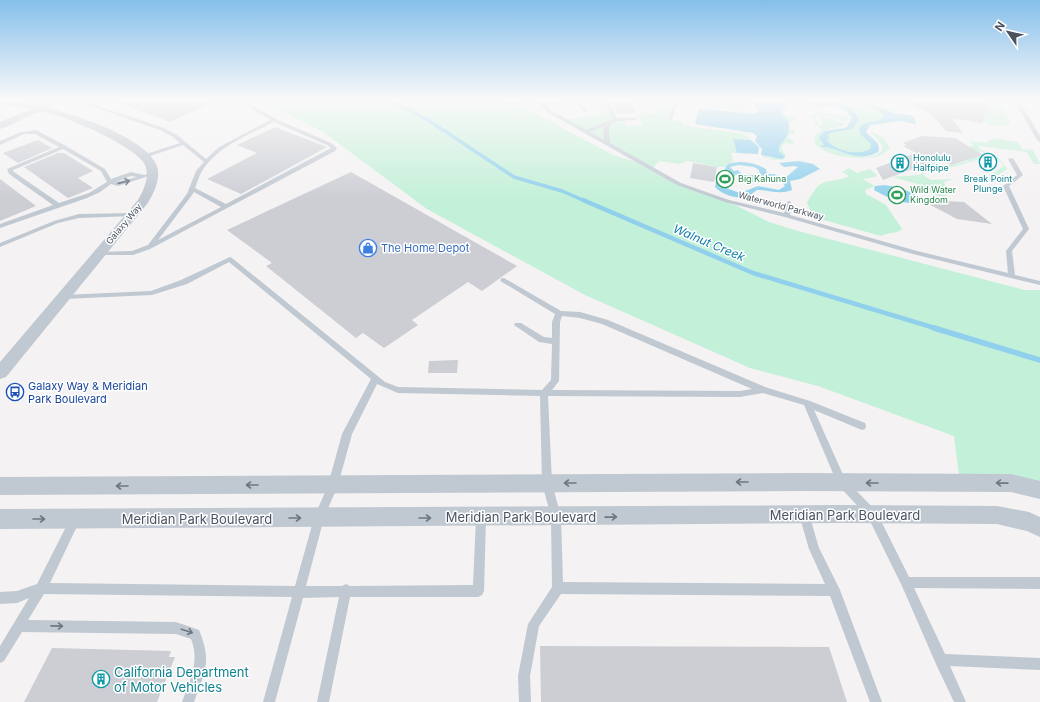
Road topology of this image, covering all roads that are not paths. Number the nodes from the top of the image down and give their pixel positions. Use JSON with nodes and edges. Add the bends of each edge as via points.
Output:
{"nodes":[{"id":1,"x":26,"y":133,"type":"edge"},
{"id":2,"x":37,"y":133,"type":"edge"},
{"id":3,"x":105,"y":133,"type":"edge"},
{"id":4,"x":170,"y":133,"type":"edge"},
{"id":5,"x":250,"y":133,"type":"edge"},
{"id":6,"x":303,"y":133,"type":"edge"},
{"id":7,"x":590,"y":133,"type":"edge"},
{"id":8,"x":606,"y":133,"type":"edge"},
{"id":9,"x":0,"y":143,"type":"edge"},
{"id":10,"x":184,"y":143,"type":"junction"},
{"id":11,"x":607,"y":144,"type":"junction"},
{"id":12,"x":64,"y":147,"type":"junction"},
{"id":13,"x":145,"y":156,"type":"junction"},
{"id":14,"x":1011,"y":159,"type":"dead end"},
{"id":15,"x":207,"y":162,"type":"junction"},
{"id":16,"x":148,"y":175,"type":"junction"},
{"id":17,"x":110,"y":182,"type":"junction"},
{"id":18,"x":192,"y":189,"type":"junction"},
{"id":19,"x":789,"y":203,"type":"dead end"},
{"id":20,"x":57,"y":205,"type":"junction"},
{"id":21,"x":226,"y":207,"type":"junction"},
{"id":22,"x":132,"y":215,"type":"junction"},
{"id":23,"x":787,"y":216,"type":"junction"},
{"id":24,"x":0,"y":226,"type":"edge"},
{"id":25,"x":0,"y":245,"type":"edge"},
{"id":26,"x":148,"y":248,"type":"junction"},
{"id":27,"x":100,"y":253,"type":"junction"},
{"id":28,"x":1012,"y":276,"type":"junction"},
{"id":29,"x":504,"y":280,"type":"dead end"},
{"id":30,"x":1040,"y":283,"type":"edge"},
{"id":31,"x":64,"y":296,"type":"junction"},
{"id":32,"x":560,"y":313,"type":"junction"},
{"id":33,"x":518,"y":325,"type":"dead end"},
{"id":34,"x":556,"y":341,"type":"junction"},
{"id":35,"x":0,"y":373,"type":"edge"},
{"id":36,"x":375,"y":379,"type":"junction"},
{"id":37,"x":763,"y":390,"type":"junction"},
{"id":38,"x":544,"y":393,"type":"junction"},
{"id":39,"x":807,"y":403,"type":"junction"},
{"id":40,"x":862,"y":426,"type":"dead end"},
{"id":41,"x":841,"y":482,"type":"junction"},
{"id":42,"x":546,"y":483,"type":"junction"},
{"id":43,"x":333,"y":484,"type":"junction"},
{"id":44,"x":0,"y":486,"type":"edge"},
{"id":45,"x":1040,"y":490,"type":"edge"},
{"id":46,"x":804,"y":514,"type":"junction"},
{"id":47,"x":872,"y":514,"type":"junction"},
{"id":48,"x":556,"y":517,"type":"junction"},
{"id":49,"x":319,"y":518,"type":"junction"},
{"id":50,"x":481,"y":518,"type":"junction"},
{"id":51,"x":0,"y":519,"type":"edge"},
{"id":52,"x":75,"y":519,"type":"junction"},
{"id":53,"x":1040,"y":527,"type":"edge"},
{"id":54,"x":906,"y":582,"type":"junction"},
{"id":55,"x":1040,"y":583,"type":"edge"},
{"id":56,"x":41,"y":588,"type":"junction"},
{"id":57,"x":558,"y":588,"type":"junction"},
{"id":58,"x":346,"y":590,"type":"junction"},
{"id":59,"x":834,"y":590,"type":"junction"},
{"id":60,"x":299,"y":592,"type":"junction"},
{"id":61,"x":0,"y":598,"type":"edge"},
{"id":62,"x":18,"y":626,"type":"junction"},
{"id":63,"x":0,"y":657,"type":"edge"},
{"id":64,"x":940,"y":660,"type":"junction"},
{"id":65,"x":1040,"y":664,"type":"edge"},
{"id":66,"x":188,"y":702,"type":"edge"},
{"id":67,"x":269,"y":702,"type":"edge"},
{"id":68,"x":323,"y":702,"type":"edge"},
{"id":69,"x":525,"y":702,"type":"edge"},
{"id":70,"x":876,"y":702,"type":"edge"},
{"id":71,"x":960,"y":702,"type":"edge"}],
"edges":[{"from":1,"to":9,"type":"lane"},
{"from":2,"to":12,"type":"lane"},
{"from":3,"to":13,"type":"street"},
{"from":4,"to":10,"type":"lane"},
{"from":5,"to":15,"type":"lane","via":[[221,148]]},
{"from":6,"to":21,"type":"lane","via":[[329,144],[333,150]]},
{"from":7,"to":11,"type":"lane","name":"Waterworld Parkway"},
{"from":8,"to":11,"type":"lane"},
{"from":10,"to":13,"type":"lane"},
{"from":10,"to":15,"type":"lane"},
{"from":11,"to":23,"type":"lane","name":"Waterworld Parkway","via":[[679,184],[727,201]]},
{"from":12,"to":17,"type":"lane","via":[[103,170]]},
{"from":12,"to":20,"type":"lane","via":[[10,169],[11,173]]},
{"from":13,"to":16,"type":"street","via":[[152,168]]},
{"from":14,"to":28,"type":"lane","via":[[1020,175],[1006,186],[1026,229],[1009,251]]},
{"from":15,"to":18,"type":"lane","via":[[199,171]]},
{"from":16,"to":17,"type":"lane","via":[[131,174]]},
{"from":16,"to":22,"type":"street","name":"Galaxy Way","via":[[148,192]]},
{"from":17,"to":20,"type":"lane","via":[[104,188],[81,198]]},
{"from":18,"to":21,"type":"lane"},
{"from":18,"to":26,"type":"lane"},
{"from":19,"to":23,"type":"lane"},
{"from":20,"to":24,"type":"lane"},
{"from":21,"to":26,"type":"lane"},
{"from":22,"to":25,"type":"lane","via":[[79,216],[56,222]]},
{"from":22,"to":27,"type":"street","name":"Galaxy Way"},
{"from":23,"to":28,"type":"lane","name":"Waterworld Parkway","via":[[915,253]]},
{"from":26,"to":27,"type":"lane","via":[[133,254]]},
{"from":27,"to":31,"type":"street","name":"Galaxy Way"},
{"from":28,"to":30,"type":"lane","name":"Waterworld Parkway"},
{"from":29,"to":32,"type":"lane"},
{"from":31,"to":35,"type":"street","name":"Galaxy Way"},
{"from":31,"to":36,"type":"lane","via":[[152,294],[184,282],[230,259]]},
{"from":32,"to":34,"type":"lane","via":[[556,322]]},
{"from":32,"to":37,"type":"lane","via":[[605,322]]},
{"from":33,"to":34,"type":"lane","via":[[542,340]]},
{"from":34,"to":38,"type":"lane","via":[[554,381]]},
{"from":36,"to":38,"type":"lane","via":[[398,390]]},
{"from":36,"to":43,"type":"lane","via":[[347,434]]},
{"from":37,"to":38,"type":"lane","via":[[740,394]]},
{"from":37,"to":39,"type":"lane"},
{"from":38,"to":42,"type":"lane"},
{"from":39,"to":40,"type":"lane"},
{"from":39,"to":41,"type":"lane"},
{"from":41,"to":42,"type":"street","one_way":true},
{"from":45,"to":41,"type":"street","one_way":true,"via":[[1011,483]]},
{"from":41,"to":47,"type":"lane"},
{"from":42,"to":43,"type":"street"},
{"from":42,"to":48,"type":"lane"},
{"from":43,"to":44,"type":"street","one_way":true},
{"from":43,"to":49,"type":"lane"},
{"from":46,"to":47,"type":"street","name":"Meridian Park Boulevard"},
{"from":48,"to":46,"type":"street","name":"Meridian Park Boulevard","one_way":true},
{"from":46,"to":59,"type":"lane","via":[[814,549]]},
{"from":47,"to":53,"type":"street","name":"Meridian Park Boulevard","via":[[997,515]]},
{"from":47,"to":54,"type":"lane"},
{"from":48,"to":50,"type":"street","name":"Meridian Park Boulevard"},
{"from":48,"to":57,"type":"lane"},
{"from":49,"to":50,"type":"street","name":"Meridian Park Boulevard","one_way":true},
{"from":52,"to":49,"type":"street","name":"Meridian Park Boulevard","one_way":true},
{"from":49,"to":60,"type":"lane"},
{"from":50,"to":58,"type":"lane","via":[[478,591]]},
{"from":51,"to":52,"type":"street","name":"Meridian Park Boulevard","one_way":true},
{"from":52,"to":56,"type":"lane"},
{"from":54,"to":55,"type":"lane"},
{"from":54,"to":64,"type":"lane"},
{"from":56,"to":60,"type":"lane"},
{"from":56,"to":61,"type":"lane","via":[[17,597]]},
{"from":56,"to":62,"type":"lane"},
{"from":57,"to":59,"type":"lane"},
{"from":57,"to":69,"type":"lane","via":[[534,624],[524,676]]},
{"from":58,"to":60,"type":"lane"},
{"from":58,"to":68,"type":"lane"},
{"from":59,"to":70,"type":"lane"},
{"from":60,"to":67,"type":"lane"},
{"from":62,"to":63,"type":"lane"},
{"from":62,"to":66,"type":"lane","one_way":true,"via":[[176,628],[195,634],[201,647],[202,663]]},
{"from":64,"to":65,"type":"lane"},
{"from":64,"to":71,"type":"lane"}]}
